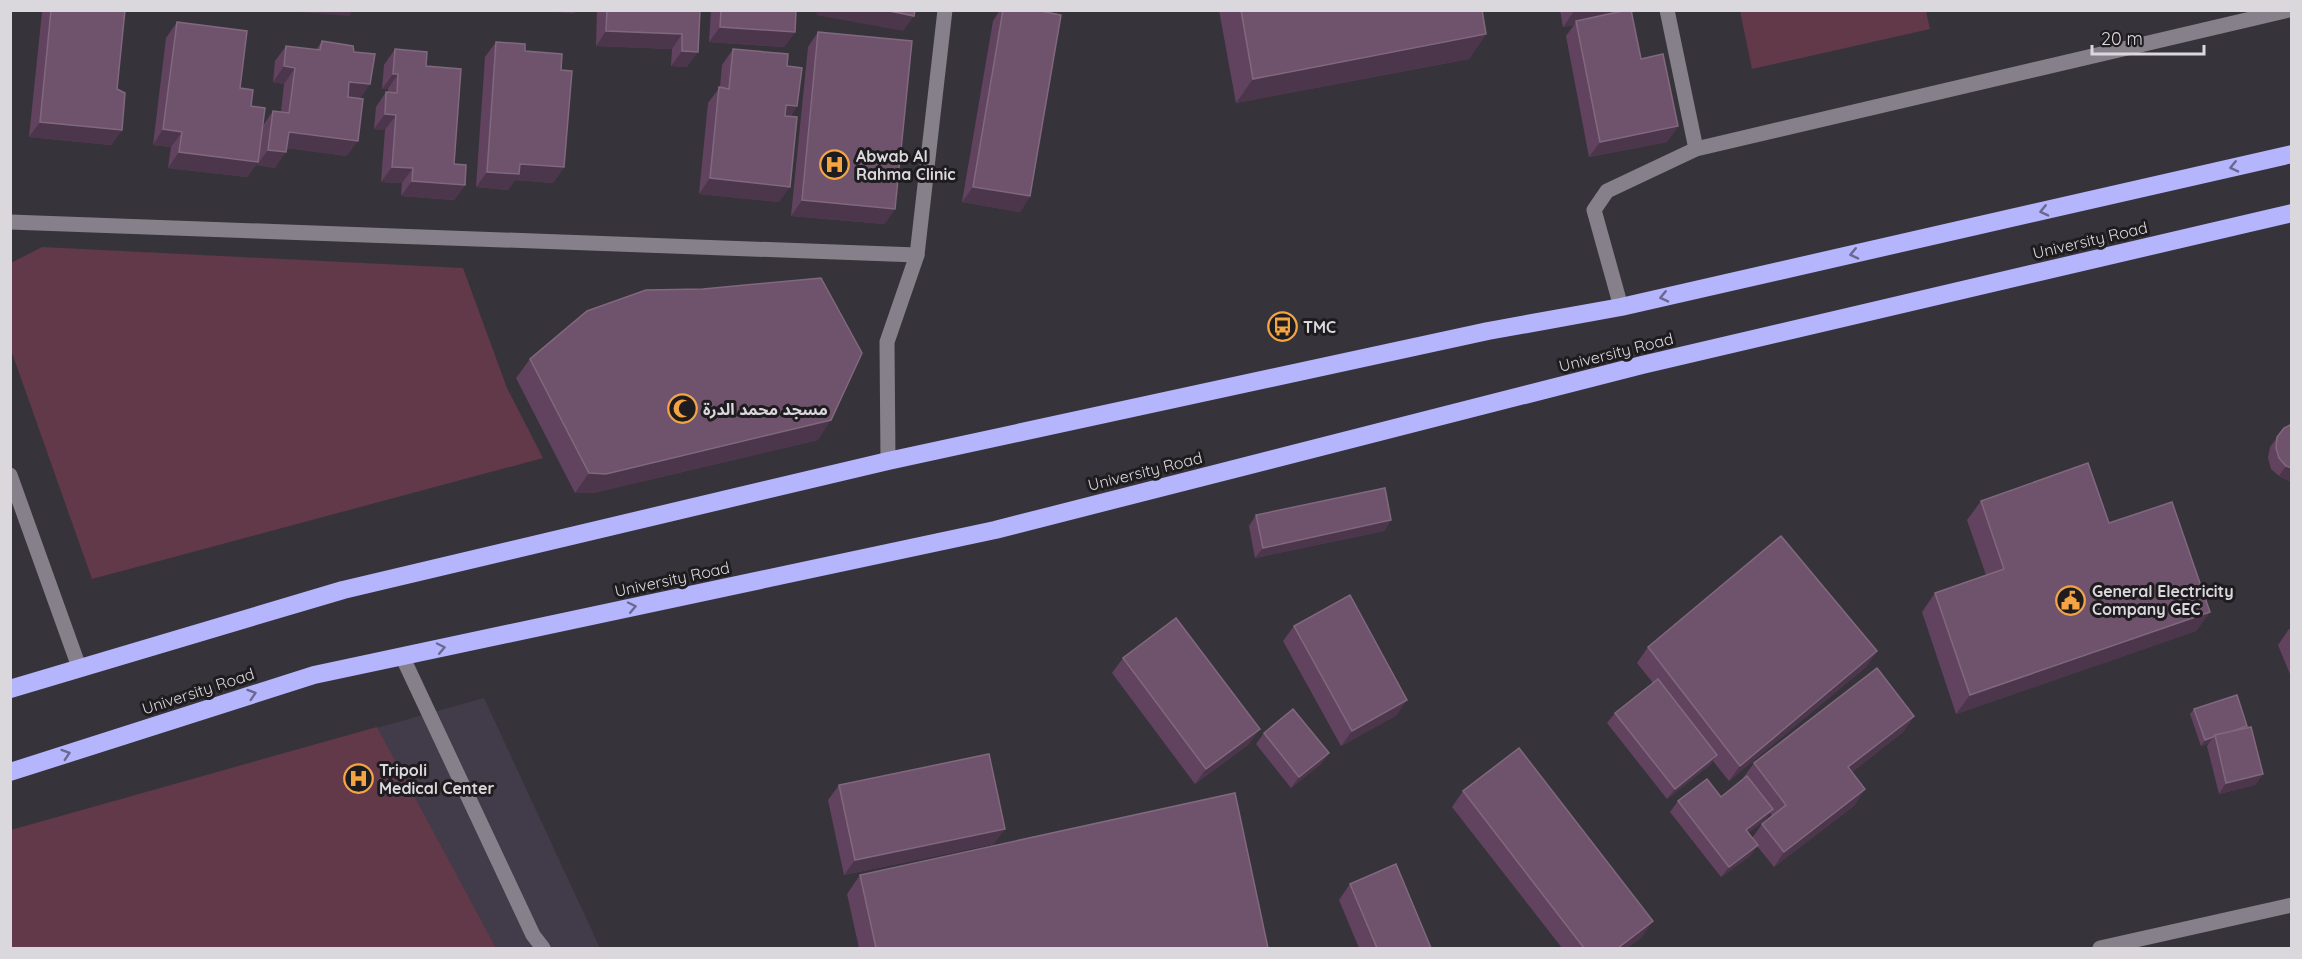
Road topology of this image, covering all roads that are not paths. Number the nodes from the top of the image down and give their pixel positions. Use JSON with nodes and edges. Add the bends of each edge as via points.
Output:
{"nodes":[{"id":1,"x":945,"y":10,"type":"edge"},
{"id":2,"x":1667,"y":10,"type":"edge"},
{"id":3,"x":2289,"y":10,"type":"edge"},
{"id":4,"x":1696,"y":149,"type":"junction"},
{"id":5,"x":2292,"y":154,"type":"edge"},
{"id":6,"x":2292,"y":213,"type":"edge"},
{"id":7,"x":10,"y":222,"type":"edge"},
{"id":8,"x":917,"y":255,"type":"junction"},
{"id":9,"x":1621,"y":307,"type":"junction"},
{"id":10,"x":888,"y":460,"type":"junction"},
{"id":11,"x":10,"y":474,"type":"edge"},
{"id":12,"x":402,"y":656,"type":"junction"},
{"id":13,"x":80,"y":667,"type":"junction"},
{"id":14,"x":10,"y":689,"type":"edge"},
{"id":15,"x":10,"y":772,"type":"edge"},
{"id":16,"x":2292,"y":905,"type":"edge"},
{"id":17,"x":534,"y":942,"type":"edge"},
{"id":18,"x":543,"y":948,"type":"edge"},
{"id":19,"x":2100,"y":948,"type":"edge"}],
"edges":[{"from":1,"to":8,"type":"street"},
{"from":2,"to":4,"type":"street"},
{"from":3,"to":4,"type":"street"},
{"from":4,"to":9,"type":"street","via":[[1607,190],[1594,210]]},
{"from":5,"to":9,"type":"highway","one_way":true},
{"from":12,"to":6,"type":"highway","name":"University Road","one_way":true,"via":[[995,530],[1642,365]]},
{"from":7,"to":8,"type":"street"},
{"from":8,"to":10,"type":"street","via":[[887,342]]},
{"from":9,"to":10,"type":"highway","via":[[1476,334]]},
{"from":10,"to":13,"type":"highway","via":[[343,590]]},
{"from":11,"to":13,"type":"street"},
{"from":15,"to":12,"type":"highway","name":"University Road","one_way":true,"via":[[314,675]]},
{"from":12,"to":17,"type":"street"},
{"from":13,"to":14,"type":"highway"},
{"from":16,"to":19,"type":"street"},
{"from":17,"to":18,"type":"street"}]}
